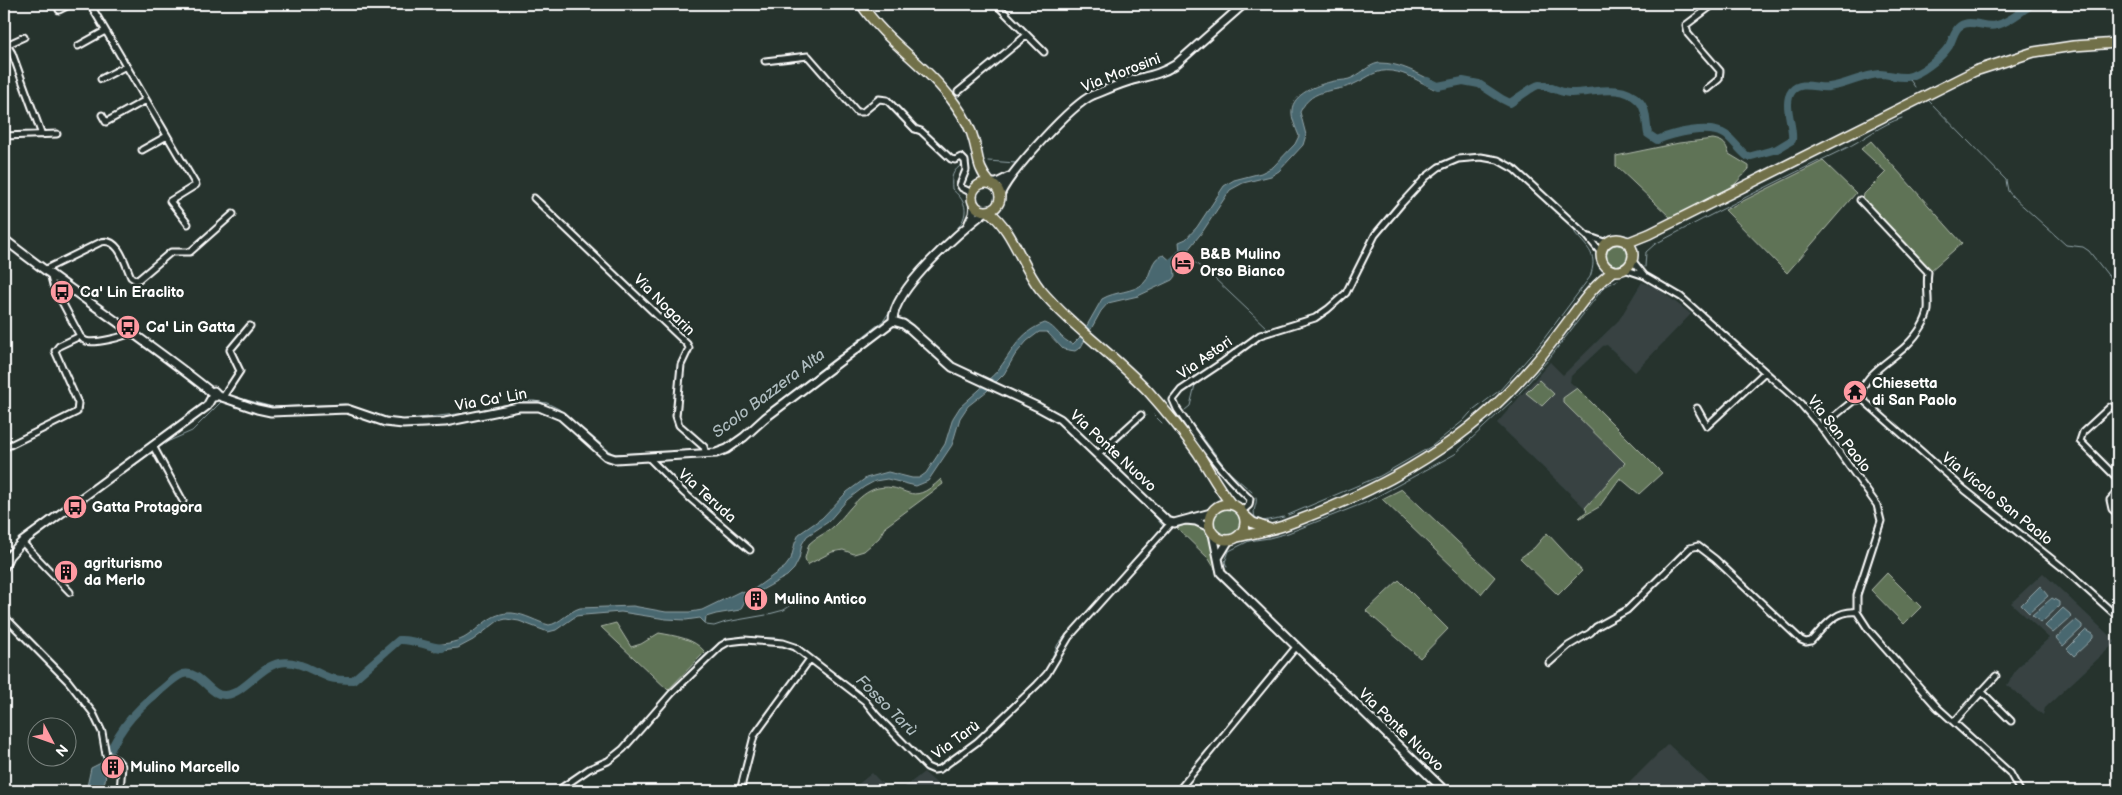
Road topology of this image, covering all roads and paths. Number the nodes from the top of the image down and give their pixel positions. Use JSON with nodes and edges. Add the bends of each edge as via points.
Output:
{"nodes":[{"id":1,"x":71,"y":4,"type":"edge"},
{"id":2,"x":90,"y":4,"type":"edge"},
{"id":3,"x":861,"y":4,"type":"edge"},
{"id":4,"x":996,"y":4,"type":"edge"},
{"id":5,"x":1229,"y":4,"type":"edge"},
{"id":6,"x":1244,"y":4,"type":"edge"},
{"id":7,"x":1714,"y":4,"type":"edge"},
{"id":8,"x":59,"y":10,"type":"dead end"},
{"id":9,"x":1236,"y":12,"type":"junction"},
{"id":10,"x":105,"y":31,"type":"junction"},
{"id":11,"x":1027,"y":35,"type":"junction"},
{"id":12,"x":24,"y":37,"type":"dead end"},
{"id":13,"x":2118,"y":42,"type":"edge"},
{"id":14,"x":5,"y":45,"type":"edge"},
{"id":15,"x":78,"y":46,"type":"dead end"},
{"id":16,"x":1044,"y":52,"type":"dead end"},
{"id":17,"x":765,"y":61,"type":"dead end"},
{"id":18,"x":126,"y":66,"type":"junction"},
{"id":19,"x":101,"y":80,"type":"dead end"},
{"id":20,"x":1707,"y":89,"type":"dead end"},
{"id":21,"x":958,"y":92,"type":"dead end"},
{"id":22,"x":146,"y":100,"type":"junction"},
{"id":23,"x":102,"y":115,"type":"dead end"},
{"id":24,"x":57,"y":134,"type":"dead end"},
{"id":25,"x":42,"y":135,"type":"junction"},
{"id":26,"x":4,"y":136,"type":"edge"},
{"id":27,"x":167,"y":136,"type":"junction"},
{"id":28,"x":142,"y":150,"type":"dead end"},
{"id":29,"x":978,"y":165,"type":"junction"},
{"id":30,"x":1013,"y":174,"type":"junction"},
{"id":31,"x":991,"y":183,"type":"junction"},
{"id":32,"x":973,"y":191,"type":"junction"},
{"id":33,"x":1000,"y":197,"type":"junction"},
{"id":34,"x":534,"y":198,"type":"dead end"},
{"id":35,"x":1860,"y":200,"type":"dead end"},
{"id":36,"x":974,"y":204,"type":"junction"},
{"id":37,"x":987,"y":211,"type":"junction"},
{"id":38,"x":233,"y":214,"type":"dead end"},
{"id":39,"x":188,"y":224,"type":"dead end"},
{"id":40,"x":968,"y":225,"type":"junction"},
{"id":41,"x":1004,"y":226,"type":"junction"},
{"id":42,"x":1648,"y":234,"type":"junction"},
{"id":43,"x":1587,"y":236,"type":"junction"},
{"id":44,"x":4,"y":239,"type":"edge"},
{"id":45,"x":1622,"y":240,"type":"junction"},
{"id":46,"x":1610,"y":241,"type":"junction"},
{"id":47,"x":1602,"y":257,"type":"junction"},
{"id":48,"x":1633,"y":257,"type":"junction"},
{"id":49,"x":1624,"y":269,"type":"junction"},
{"id":50,"x":1614,"y":271,"type":"junction"},
{"id":51,"x":48,"y":274,"type":"junction"},
{"id":52,"x":1645,"y":276,"type":"junction"},
{"id":53,"x":1596,"y":284,"type":"junction"},
{"id":54,"x":893,"y":321,"type":"junction"},
{"id":55,"x":250,"y":326,"type":"dead end"},
{"id":56,"x":130,"y":332,"type":"junction"},
{"id":57,"x":80,"y":336,"type":"junction"},
{"id":58,"x":1765,"y":372,"type":"junction"},
{"id":59,"x":215,"y":395,"type":"junction"},
{"id":60,"x":1862,"y":399,"type":"junction"},
{"id":61,"x":2110,"y":407,"type":"dead end"},
{"id":62,"x":1697,"y":408,"type":"dead end"},
{"id":63,"x":1141,"y":415,"type":"dead end"},
{"id":64,"x":1821,"y":427,"type":"junction"},
{"id":65,"x":4,"y":448,"type":"edge"},
{"id":66,"x":154,"y":448,"type":"junction"},
{"id":67,"x":705,"y":451,"type":"junction"},
{"id":68,"x":1098,"y":454,"type":"junction"},
{"id":69,"x":649,"y":458,"type":"junction"},
{"id":70,"x":1207,"y":470,"type":"junction"},
{"id":71,"x":2118,"y":479,"type":"edge"},
{"id":72,"x":2118,"y":491,"type":"edge"},
{"id":73,"x":183,"y":501,"type":"dead end"},
{"id":74,"x":1231,"y":504,"type":"junction"},
{"id":75,"x":1214,"y":510,"type":"junction"},
{"id":76,"x":1243,"y":513,"type":"junction"},
{"id":77,"x":2118,"y":514,"type":"edge"},
{"id":78,"x":1184,"y":519,"type":"junction"},
{"id":79,"x":1171,"y":523,"type":"junction"},
{"id":80,"x":1270,"y":530,"type":"junction"},
{"id":81,"x":1211,"y":531,"type":"junction"},
{"id":82,"x":1234,"y":539,"type":"junction"},
{"id":83,"x":22,"y":542,"type":"junction"},
{"id":84,"x":750,"y":550,"type":"dead end"},
{"id":85,"x":1218,"y":559,"type":"junction"},
{"id":86,"x":4,"y":567,"type":"edge"},
{"id":87,"x":70,"y":592,"type":"dead end"},
{"id":88,"x":1857,"y":612,"type":"junction"},
{"id":89,"x":4,"y":616,"type":"edge"},
{"id":90,"x":2118,"y":617,"type":"edge"},
{"id":91,"x":1296,"y":647,"type":"junction"},
{"id":92,"x":810,"y":659,"type":"junction"},
{"id":93,"x":1549,"y":663,"type":"dead end"},
{"id":94,"x":1996,"y":676,"type":"dead end"},
{"id":95,"x":1981,"y":692,"type":"junction"},
{"id":96,"x":2011,"y":721,"type":"dead end"},
{"id":97,"x":1954,"y":722,"type":"junction"},
{"id":98,"x":120,"y":791,"type":"edge"},
{"id":99,"x":557,"y":791,"type":"edge"},
{"id":100,"x":740,"y":791,"type":"edge"},
{"id":101,"x":1178,"y":791,"type":"edge"},
{"id":102,"x":1445,"y":791,"type":"edge"},
{"id":103,"x":2020,"y":791,"type":"edge"}],
"edges":[{"from":1,"to":8,"type":"street"},
{"from":2,"to":10,"type":"street"},
{"from":3,"to":29,"type":"main road","via":[[885,34],[954,103],[972,135]]},
{"from":4,"to":11,"type":"street"},
{"from":5,"to":9,"type":"street"},
{"from":6,"to":9,"type":"street","name":"Via Morosini"},
{"from":7,"to":20,"type":"street","via":[[1686,25],[1688,34],[1720,71],[1719,79]]},
{"from":9,"to":30,"type":"street","name":"Via Morosini","via":[[1164,72],[1123,84],[1081,103]]},
{"from":10,"to":15,"type":"street"},
{"from":10,"to":18,"type":"street"},
{"from":11,"to":16,"type":"street"},
{"from":11,"to":21,"type":"street"},
{"from":12,"to":14,"type":"street"},
{"from":13,"to":42,"type":"main road","via":[[2034,52],[1975,70]]},
{"from":14,"to":25,"type":"street","via":[[12,53]]},
{"from":17,"to":32,"type":"street","via":[[808,56],[857,112],[863,112],[879,99],[887,100],[951,159],[961,157],[965,161],[966,170],[960,185]]},
{"from":18,"to":19,"type":"street"},
{"from":18,"to":22,"type":"street"},
{"from":22,"to":23,"type":"street","via":[[106,122]]},
{"from":22,"to":27,"type":"street"},
{"from":24,"to":25,"type":"street"},
{"from":25,"to":26,"type":"street"},
{"from":27,"to":28,"type":"street"},
{"from":27,"to":39,"type":"street","via":[[196,185],[170,201]]},
{"from":29,"to":31,"type":"main road"},
{"from":29,"to":32,"type":"main road"},
{"from":30,"to":31,"type":"street","name":"Via Morosini"},
{"from":30,"to":33,"type":"street","name":"Via Morosini"},
{"from":31,"to":32,"type":"main road","via":[[981,183]]},
{"from":31,"to":33,"type":"main road","via":[[998,188]]},
{"from":32,"to":36,"type":"main road"},
{"from":33,"to":37,"type":"main road","via":[[994,208]]},
{"from":33,"to":41,"type":"main road"},
{"from":34,"to":67,"type":"street","name":"Via Nogarin","via":[[687,344],[689,348],[681,365],[676,416],[679,425]]},
{"from":35,"to":60,"type":"street","via":[[1928,272],[1928,312],[1919,331],[1864,382],[1860,392]]},
{"from":36,"to":37,"type":"main road"},
{"from":36,"to":40,"type":"street"},
{"from":37,"to":40,"type":"street"},
{"from":37,"to":41,"type":"main road"},
{"from":38,"to":51,"type":"street","via":[[190,252],[171,252],[136,280],[116,245],[105,241],[46,269]]},
{"from":40,"to":54,"type":"street","via":[[906,290],[893,313]]},
{"from":41,"to":70,"type":"main road","via":[[1033,279],[1072,321],[1149,393]]},
{"from":42,"to":45,"type":"main road","via":[[1629,242]]},
{"from":42,"to":48,"type":"main road"},
{"from":43,"to":46,"type":"street"},
{"from":43,"to":47,"type":"street"},
{"from":43,"to":76,"type":"street","name":"Via Astori","via":[[1514,169],[1498,160],[1458,159],[1426,177],[1375,235],[1346,293],[1328,309],[1315,318],[1260,334],[1181,390],[1173,400],[1217,466],[1250,499]]},
{"from":44,"to":51,"type":"street","name":"Via Ca' Lin"},
{"from":45,"to":46,"type":"main road"},
{"from":45,"to":48,"type":"main road","via":[[1630,245]]},
{"from":46,"to":47,"type":"main road"},
{"from":47,"to":50,"type":"main road"},
{"from":47,"to":53,"type":"main road"},
{"from":48,"to":49,"type":"main road"},
{"from":48,"to":52,"type":"street","name":"Via San Paolo"},
{"from":49,"to":50,"type":"main road"},
{"from":49,"to":52,"type":"street","name":"Via San Paolo"},
{"from":50,"to":53,"type":"main road"},
{"from":51,"to":56,"type":"street","name":"Via Ca' Lin"},
{"from":51,"to":57,"type":"street","name":"Via Ca' Lin"},
{"from":52,"to":58,"type":"street","name":"Via San Paolo","via":[[1681,297]]},
{"from":53,"to":80,"type":"main road","via":[[1528,372],[1491,411],[1462,435],[1388,480]]},
{"from":54,"to":67,"type":"street","name":"Via Ca' Lin","via":[[735,444],[722,452]]},
{"from":54,"to":68,"type":"street","name":"Via Ponte Nuovo","via":[[910,329],[952,367],[1060,419]]},
{"from":55,"to":59,"type":"street","via":[[231,347],[240,371]]},
{"from":56,"to":57,"type":"street","via":[[91,342]]},
{"from":56,"to":59,"type":"street","name":"Via Ca' Lin"},
{"from":57,"to":65,"type":"street","via":[[55,351],[78,403],[77,412]]},
{"from":58,"to":62,"type":"street","via":[[1707,426]]},
{"from":58,"to":64,"type":"street","name":"Via San Paolo"},
{"from":59,"to":66,"type":"street","via":[[207,406]]},
{"from":59,"to":69,"type":"street","name":"Via Ca' Lin","via":[[272,412],[346,409],[385,422],[403,424],[445,422],[519,407],[539,407],[561,416],[610,458]]},
{"from":60,"to":64,"type":"street","via":[[1853,401]]},
{"from":60,"to":90,"type":"street","name":"Via Vicolo San Paolo","via":[[1965,490],[2063,568]]},
{"from":61,"to":71,"type":"street","via":[[2083,432],[2080,441]]},
{"from":63,"to":68,"type":"street"},
{"from":64,"to":88,"type":"street","name":"Via San Paolo","via":[[1880,513],[1878,533],[1858,595]]},
{"from":66,"to":73,"type":"street"},
{"from":66,"to":83,"type":"street"},
{"from":67,"to":69,"type":"street","name":"Via Ca' Lin"},
{"from":68,"to":79,"type":"street","name":"Via Ponte Nuovo"},
{"from":69,"to":84,"type":"street","name":"Via Teruda"},
{"from":70,"to":74,"type":"main road"},
{"from":70,"to":75,"type":"main road","via":[[1216,491]]},
{"from":72,"to":77,"type":"street","via":[[2110,500],[2112,509]]},
{"from":74,"to":75,"type":"main road"},
{"from":74,"to":76,"type":"main road"},
{"from":75,"to":78,"type":"street"},
{"from":75,"to":81,"type":"main road"},
{"from":76,"to":80,"type":"main road","via":[[1253,523]]},
{"from":76,"to":82,"type":"main road","via":[[1245,527]]},
{"from":78,"to":79,"type":"street"},
{"from":78,"to":81,"type":"street","via":[[1196,521]]},
{"from":79,"to":92,"type":"street","name":"Via Tarù","via":[[1069,636],[1042,680],[977,742],[940,769],[927,767],[865,701]]},
{"from":80,"to":82,"type":"main road"},
{"from":81,"to":82,"type":"main road","via":[[1223,540]]},
{"from":81,"to":85,"type":"street","name":"Via Ponte Nuovo"},
{"from":82,"to":85,"type":"street"},
{"from":83,"to":86,"type":"street"},
{"from":83,"to":87,"type":"street"},
{"from":85,"to":91,"type":"street","name":"Via Ponte Nuovo","via":[[1221,572]]},
{"from":88,"to":93,"type":"street","via":[[1838,614],[1811,641],[1800,640],[1716,559],[1698,546],[1690,548],[1627,610],[1596,626]]},
{"from":88,"to":97,"type":"street","via":[[1874,636]]},
{"from":89,"to":98,"type":"street","via":[[68,681],[93,713],[102,732],[106,755],[122,766]]},
{"from":91,"to":101,"type":"street"},
{"from":91,"to":102,"type":"street","name":"Via Ponte Nuovo"},
{"from":92,"to":99,"type":"street","name":"Via Tarù","via":[[795,647],[783,643],[728,642],[672,693],[623,749]]},
{"from":92,"to":100,"type":"street","via":[[754,736]]},
{"from":94,"to":95,"type":"street"},
{"from":95,"to":96,"type":"street"},
{"from":95,"to":97,"type":"street"},
{"from":97,"to":103,"type":"street","via":[[2010,773]]}]}
